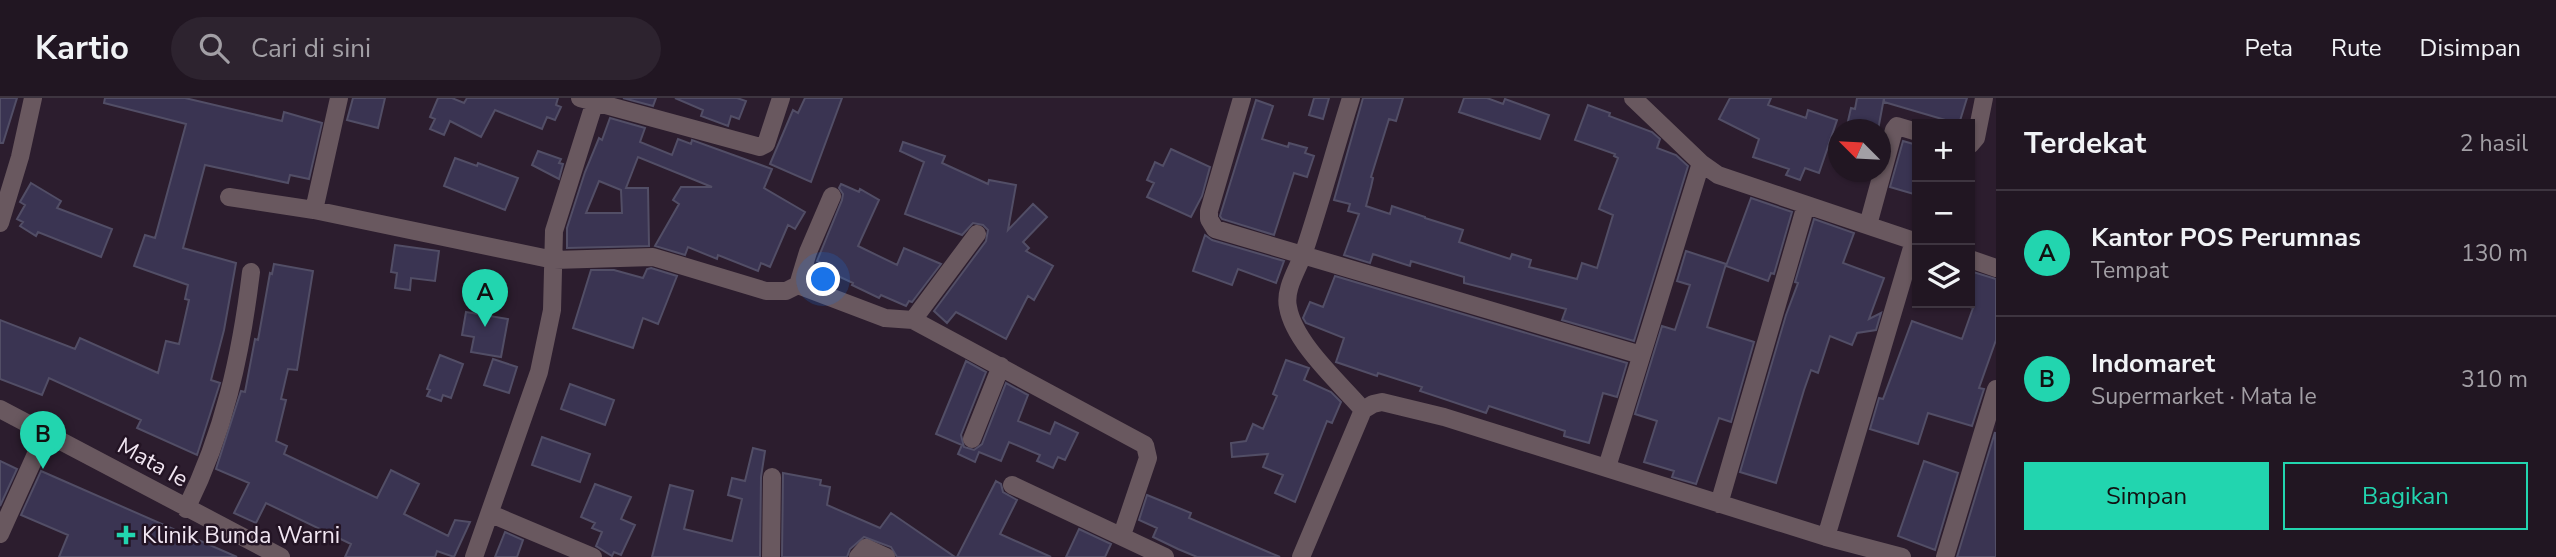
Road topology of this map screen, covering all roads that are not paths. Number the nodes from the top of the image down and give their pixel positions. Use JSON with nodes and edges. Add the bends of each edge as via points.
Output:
{"nodes":[{"id":1,"x":33,"y":98,"type":"edge"},
{"id":2,"x":339,"y":98,"type":"edge"},
{"id":3,"x":781,"y":98,"type":"edge"},
{"id":4,"x":1242,"y":98,"type":"edge"},
{"id":5,"x":1351,"y":98,"type":"edge"},
{"id":6,"x":1633,"y":98,"type":"edge"},
{"id":7,"x":1984,"y":98,"type":"edge"},
{"id":8,"x":591,"y":100,"type":"edge"},
{"id":9,"x":1912,"y":130,"type":"edge"},
{"id":10,"x":1975,"y":139,"type":"edge"},
{"id":11,"x":1701,"y":163,"type":"junction"},
{"id":12,"x":832,"y":196,"type":"dead end"},
{"id":13,"x":229,"y":197,"type":"dead end"},
{"id":14,"x":1806,"y":205,"type":"junction"},
{"id":15,"x":314,"y":210,"type":"junction"},
{"id":16,"x":0,"y":223,"type":"edge"},
{"id":17,"x":1868,"y":225,"type":"junction"},
{"id":18,"x":977,"y":234,"type":"dead end"},
{"id":19,"x":1912,"y":241,"type":"edge"},
{"id":20,"x":1915,"y":245,"type":"edge"},
{"id":21,"x":1304,"y":254,"type":"junction"},
{"id":22,"x":554,"y":260,"type":"junction"},
{"id":23,"x":1975,"y":261,"type":"edge"},
{"id":24,"x":1996,"y":268,"type":"edge"},
{"id":25,"x":251,"y":272,"type":"dead end"},
{"id":26,"x":798,"y":285,"type":"junction"},
{"id":27,"x":914,"y":320,"type":"junction"},
{"id":28,"x":1641,"y":355,"type":"junction"},
{"id":29,"x":1001,"y":366,"type":"junction"},
{"id":30,"x":1996,"y":389,"type":"edge"},
{"id":31,"x":0,"y":409,"type":"edge"},
{"id":32,"x":1363,"y":410,"type":"junction"},
{"id":33,"x":45,"y":433,"type":"junction"},
{"id":34,"x":972,"y":439,"type":"dead end"},
{"id":35,"x":1607,"y":467,"type":"junction"},
{"id":36,"x":772,"y":477,"type":"dead end"},
{"id":37,"x":1012,"y":485,"type":"dead end"},
{"id":38,"x":1719,"y":504,"type":"junction"},
{"id":39,"x":186,"y":509,"type":"junction"},
{"id":40,"x":491,"y":514,"type":"junction"},
{"id":41,"x":0,"y":534,"type":"edge"},
{"id":42,"x":1122,"y":535,"type":"junction"},
{"id":43,"x":1826,"y":537,"type":"junction"},
{"id":44,"x":281,"y":557,"type":"edge"},
{"id":45,"x":474,"y":557,"type":"edge"},
{"id":46,"x":593,"y":557,"type":"edge"},
{"id":47,"x":771,"y":557,"type":"edge"},
{"id":48,"x":858,"y":557,"type":"edge"},
{"id":49,"x":886,"y":557,"type":"edge"},
{"id":50,"x":1165,"y":557,"type":"edge"},
{"id":51,"x":1300,"y":557,"type":"edge"},
{"id":52,"x":1902,"y":557,"type":"edge"},
{"id":53,"x":1945,"y":557,"type":"edge"}],
"edges":[{"from":1,"to":16,"type":"street"},
{"from":2,"to":15,"type":"street"},
{"from":3,"to":8,"type":"street","via":[[766,144],[760,147]]},
{"from":4,"to":21,"type":"street","via":[[1209,211],[1211,225]]},
{"from":5,"to":21,"type":"street"},
{"from":6,"to":11,"type":"street"},
{"from":7,"to":10,"type":"street"},
{"from":8,"to":22,"type":"street","via":[[554,231]]},
{"from":9,"to":17,"type":"street","via":[[1897,126],[1894,130]]},
{"from":11,"to":14,"type":"street","via":[[1718,175]]},
{"from":11,"to":28,"type":"street"},
{"from":12,"to":26,"type":"street"},
{"from":13,"to":15,"type":"street"},
{"from":14,"to":17,"type":"street"},
{"from":14,"to":38,"type":"street"},
{"from":15,"to":22,"type":"street"},
{"from":17,"to":19,"type":"street"},
{"from":18,"to":27,"type":"street"},
{"from":20,"to":43,"type":"street"},
{"from":21,"to":28,"type":"street"},
{"from":21,"to":32,"type":"street","via":[[1287,294],[1290,317],[1312,352]]},
{"from":22,"to":26,"type":"street","via":[[653,257],[756,289],[778,292]]},
{"from":22,"to":40,"type":"street","via":[[552,310],[539,372]]},
{"from":23,"to":24,"type":"street"},
{"from":25,"to":39,"type":"street","via":[[234,379],[204,473]]},
{"from":26,"to":27,"type":"street","via":[[885,318]]},
{"from":27,"to":29,"type":"street"},
{"from":28,"to":35,"type":"street"},
{"from":29,"to":34,"type":"street"},
{"from":29,"to":42,"type":"street","via":[[1145,444],[1148,458]]},
{"from":30,"to":53,"type":"street"},
{"from":31,"to":33,"type":"street","name":"Mata Ie"},
{"from":32,"to":35,"type":"street","via":[[1382,402]]},
{"from":32,"to":51,"type":"street"},
{"from":33,"to":39,"type":"street","name":"Mata Ie"},
{"from":33,"to":41,"type":"street"},
{"from":35,"to":38,"type":"street"},
{"from":36,"to":47,"type":"street"},
{"from":37,"to":42,"type":"street"},
{"from":38,"to":43,"type":"street"},
{"from":39,"to":44,"type":"street","name":"Mata Ie"},
{"from":40,"to":45,"type":"street"},
{"from":40,"to":46,"type":"street"},
{"from":42,"to":50,"type":"street"},
{"from":43,"to":52,"type":"street"},
{"from":48,"to":49,"type":"street","via":[[866,548]]}]}
